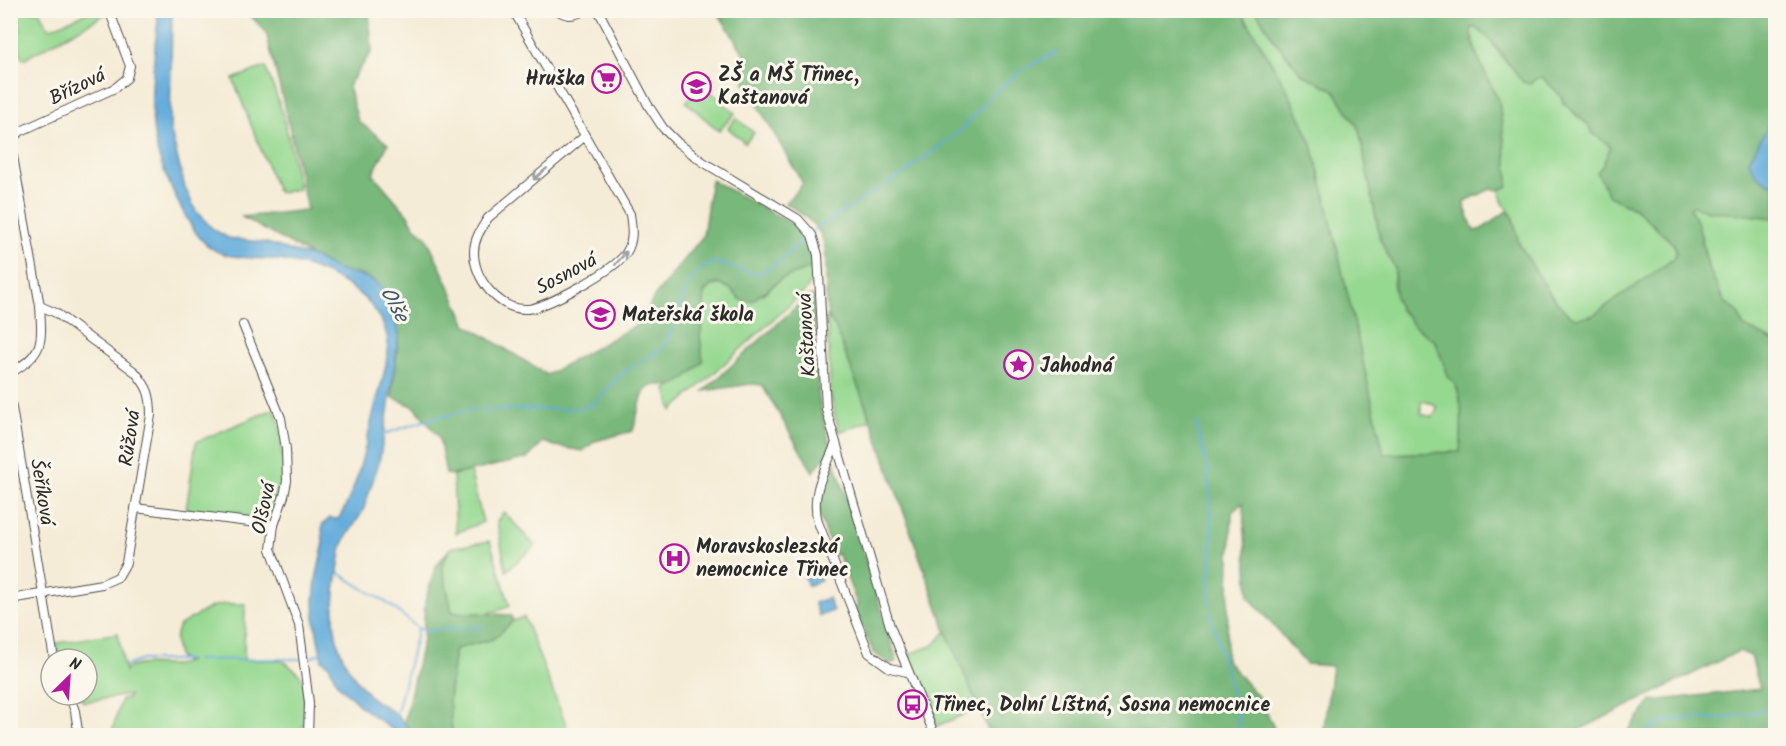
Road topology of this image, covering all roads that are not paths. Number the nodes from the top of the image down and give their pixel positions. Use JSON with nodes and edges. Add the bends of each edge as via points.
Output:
{"nodes":[{"id":1,"x":109,"y":10,"type":"edge"},
{"id":2,"x":439,"y":10,"type":"edge"},
{"id":3,"x":446,"y":10,"type":"edge"},
{"id":4,"x":513,"y":10,"type":"edge"},
{"id":5,"x":557,"y":10,"type":"edge"},
{"id":6,"x":585,"y":10,"type":"edge"},
{"id":7,"x":598,"y":10,"type":"edge"},
{"id":8,"x":585,"y":136,"type":"junction"},
{"id":9,"x":11,"y":140,"type":"edge"},
{"id":10,"x":40,"y":306,"type":"junction"},
{"id":11,"x":243,"y":325,"type":"dead end"},
{"id":12,"x":10,"y":373,"type":"edge"},
{"id":13,"x":10,"y":396,"type":"edge"},
{"id":14,"x":836,"y":443,"type":"junction"},
{"id":15,"x":135,"y":508,"type":"junction"},
{"id":16,"x":274,"y":525,"type":"junction"},
{"id":17,"x":43,"y":594,"type":"junction"},
{"id":18,"x":10,"y":599,"type":"edge"},
{"id":19,"x":52,"y":647,"type":"edge"},
{"id":20,"x":907,"y":672,"type":"junction"},
{"id":21,"x":74,"y":707,"type":"edge"},
{"id":22,"x":78,"y":731,"type":"junction"},
{"id":23,"x":67,"y":735,"type":"edge"},
{"id":24,"x":88,"y":735,"type":"edge"},
{"id":25,"x":308,"y":735,"type":"edge"},
{"id":26,"x":935,"y":735,"type":"edge"}],
"edges":[{"from":1,"to":9,"type":"street","name":"Břízová","via":[[130,66],[127,78],[115,88],[21,131]]},
{"from":2,"to":3,"type":"street","via":[[441,14]]},
{"from":4,"to":8,"type":"street","name":"Sosnová"},
{"from":5,"to":6,"type":"street","via":[[568,15]]},
{"from":7,"to":14,"type":"street","name":"Kaštanová","via":[[663,128],[703,162],[798,219],[812,235],[818,255],[826,409]]},
{"from":8,"to":8,"type":"street","name":"Sosnová","one_way":true,"via":[[488,218],[477,236],[476,266],[485,285],[512,308],[550,303],[612,267],[626,253],[633,233],[630,214]]},
{"from":9,"to":10,"type":"street"},
{"from":10,"to":12,"type":"street","via":[[42,340],[33,356]]},
{"from":10,"to":15,"type":"street","name":"Růžová","via":[[56,313],[135,372],[145,384],[151,399],[151,415]]},
{"from":11,"to":16,"type":"street","name":"Olšová","via":[[281,418],[286,449],[287,481]]},
{"from":13,"to":17,"type":"street","name":"Šeříková"},
{"from":14,"to":20,"type":"street","name":"Kaštanová"},
{"from":14,"to":20,"type":"street","via":[[816,493],[814,508],[818,522],[869,653],[890,668]]},
{"from":15,"to":16,"type":"street"},
{"from":15,"to":17,"type":"street","name":"Růžová","via":[[126,563],[118,577],[102,584]]},
{"from":16,"to":25,"type":"street","name":"Olšová","via":[[271,549],[299,625],[309,703]]},
{"from":17,"to":18,"type":"street","name":"Růžová"},
{"from":17,"to":19,"type":"street"},
{"from":20,"to":26,"type":"street","name":"Kaštanová"},
{"from":21,"to":22,"type":"street"},
{"from":22,"to":23,"type":"street"},
{"from":22,"to":24,"type":"street"}]}
